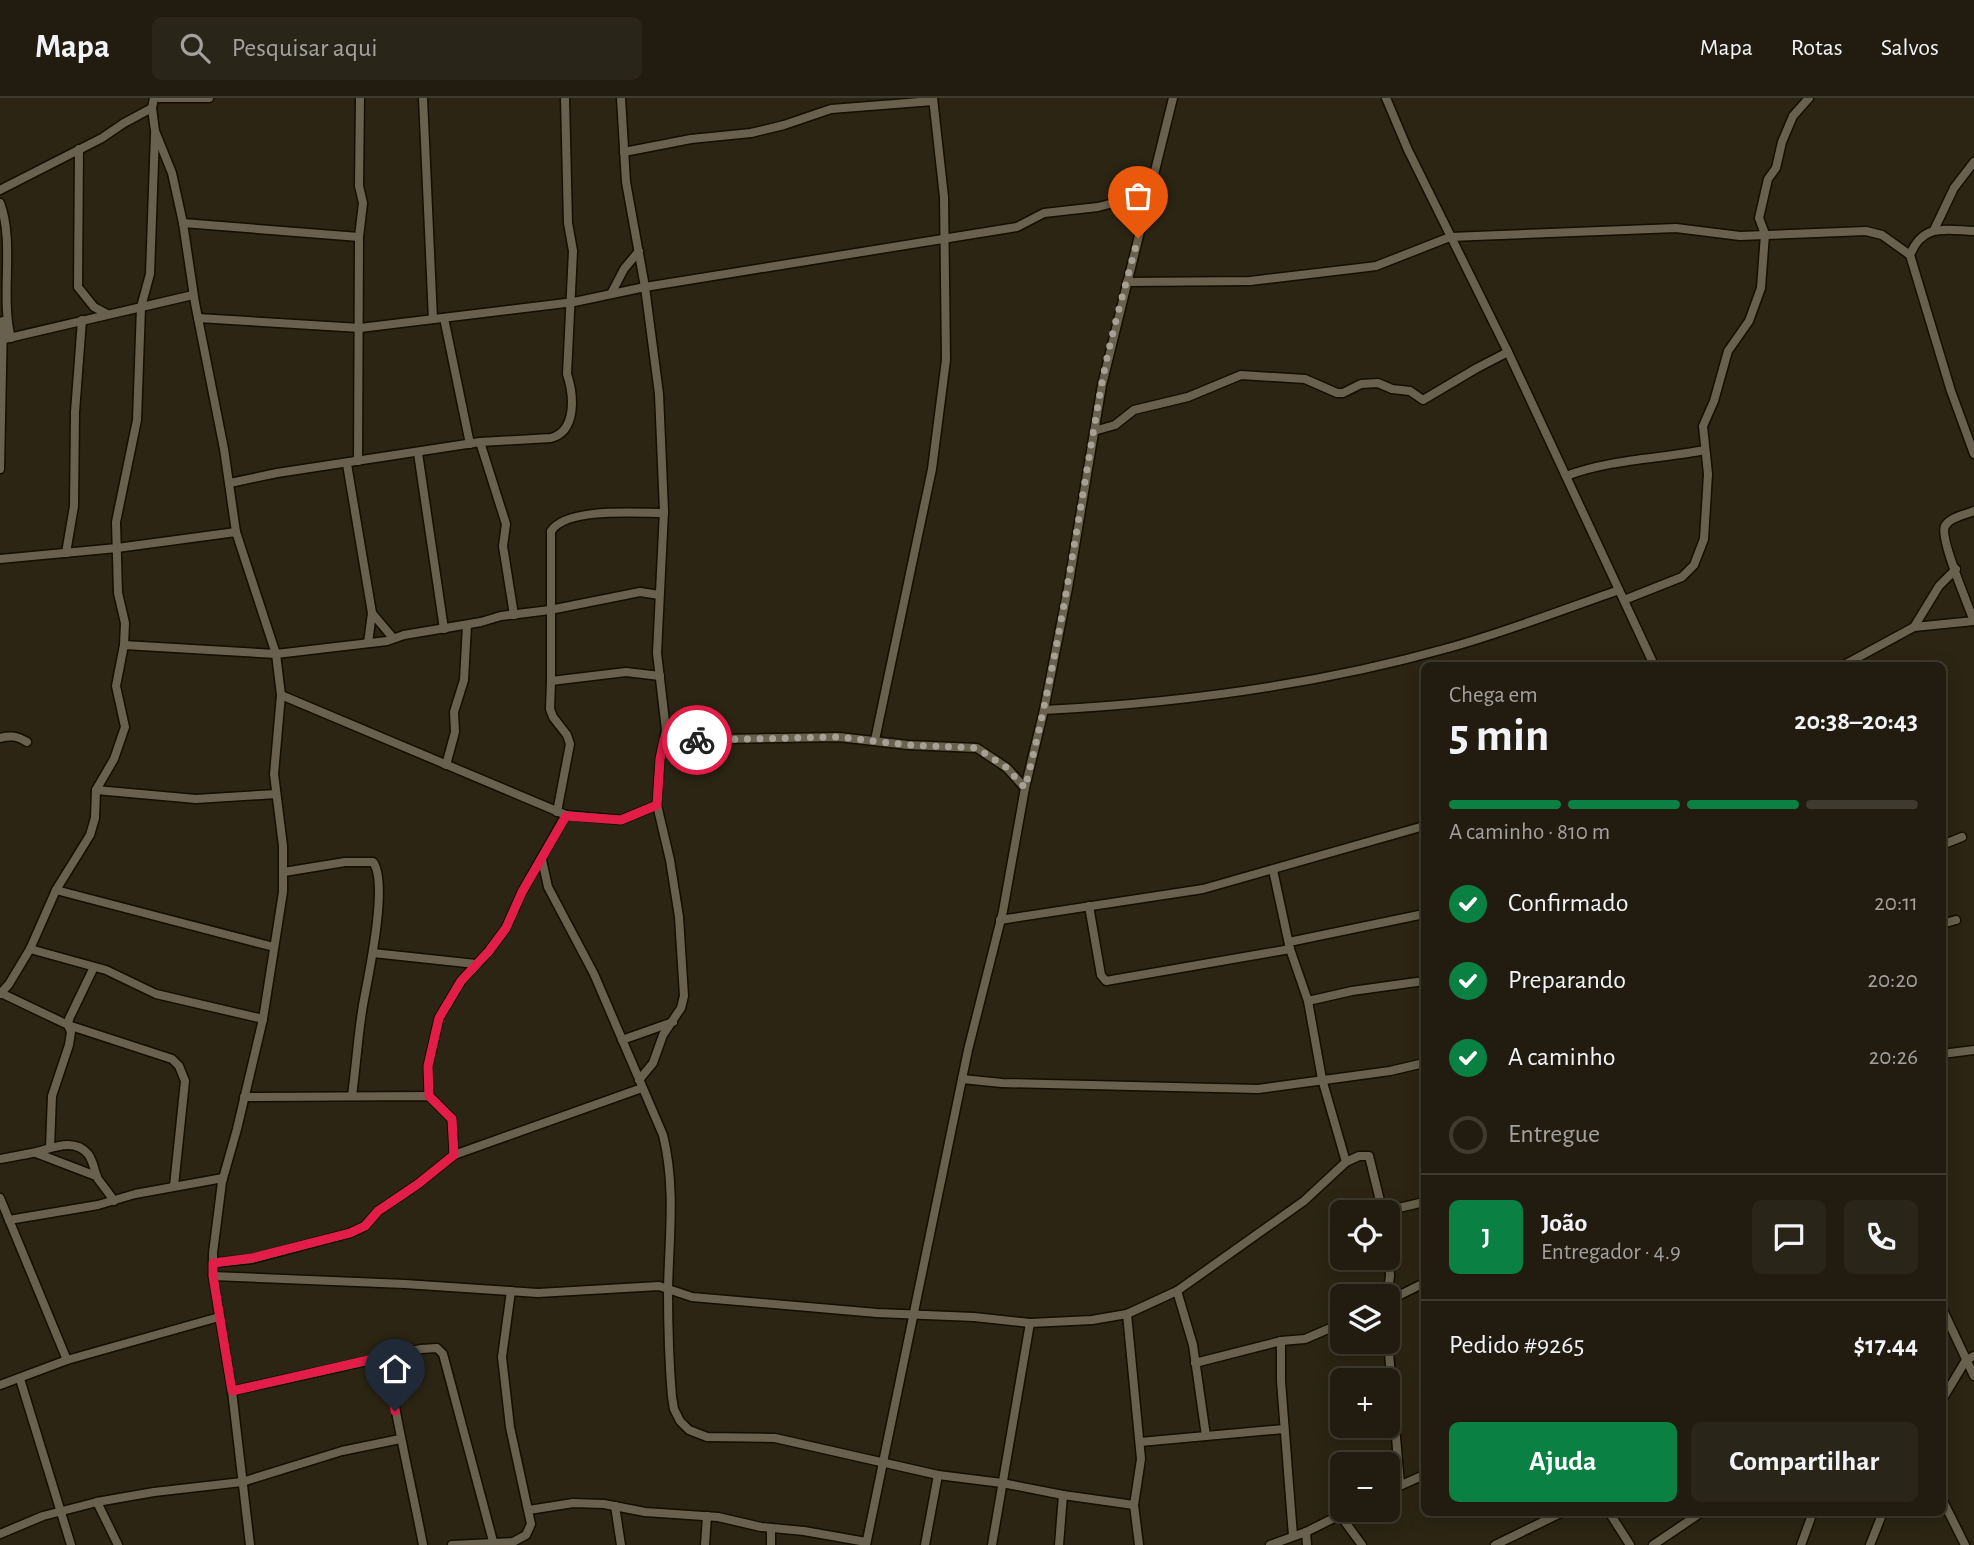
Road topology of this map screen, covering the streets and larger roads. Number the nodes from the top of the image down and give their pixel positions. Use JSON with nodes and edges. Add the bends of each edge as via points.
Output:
{"nodes":[{"id":1,"x":153,"y":98,"type":"edge"},
{"id":2,"x":159,"y":98,"type":"edge"},
{"id":3,"x":209,"y":98,"type":"edge"},
{"id":4,"x":360,"y":98,"type":"edge"},
{"id":5,"x":423,"y":98,"type":"edge"},
{"id":6,"x":565,"y":98,"type":"edge"},
{"id":7,"x":621,"y":98,"type":"edge"},
{"id":8,"x":1173,"y":98,"type":"edge"},
{"id":9,"x":1386,"y":98,"type":"edge"},
{"id":10,"x":1809,"y":98,"type":"edge"},
{"id":11,"x":933,"y":99,"type":"edge"},
{"id":12,"x":152,"y":108,"type":"junction"},
{"id":13,"x":155,"y":131,"type":"junction"},
{"id":14,"x":79,"y":149,"type":"junction"},
{"id":15,"x":624,"y":152,"type":"junction"},
{"id":16,"x":1974,"y":162,"type":"edge"},
{"id":17,"x":0,"y":190,"type":"edge"},
{"id":18,"x":1147,"y":200,"type":"junction"},
{"id":19,"x":0,"y":203,"type":"edge"},
{"id":20,"x":183,"y":223,"type":"junction"},
{"id":21,"x":1934,"y":230,"type":"junction"},
{"id":22,"x":1974,"y":231,"type":"edge"},
{"id":23,"x":1765,"y":234,"type":"junction"},
{"id":24,"x":359,"y":237,"type":"junction"},
{"id":25,"x":1450,"y":237,"type":"junction"},
{"id":26,"x":945,"y":239,"type":"junction"},
{"id":27,"x":639,"y":251,"type":"junction"},
{"id":28,"x":1910,"y":255,"type":"junction"},
{"id":29,"x":1127,"y":282,"type":"junction"},
{"id":30,"x":645,"y":287,"type":"junction"},
{"id":31,"x":611,"y":294,"type":"junction"},
{"id":32,"x":193,"y":295,"type":"junction"},
{"id":33,"x":570,"y":303,"type":"junction"},
{"id":34,"x":141,"y":307,"type":"junction"},
{"id":35,"x":107,"y":314,"type":"junction"},
{"id":36,"x":198,"y":318,"type":"junction"},
{"id":37,"x":443,"y":318,"type":"junction"},
{"id":38,"x":433,"y":319,"type":"junction"},
{"id":39,"x":82,"y":320,"type":"junction"},
{"id":40,"x":360,"y":328,"type":"junction"},
{"id":41,"x":4,"y":339,"type":"edge"},
{"id":42,"x":1508,"y":352,"type":"junction"},
{"id":43,"x":1094,"y":431,"type":"junction"},
{"id":44,"x":1971,"y":438,"type":"edge"},
{"id":45,"x":480,"y":442,"type":"junction"},
{"id":46,"x":470,"y":444,"type":"junction"},
{"id":47,"x":1705,"y":450,"type":"junction"},
{"id":48,"x":418,"y":453,"type":"junction"},
{"id":49,"x":1974,"y":454,"type":"edge"},
{"id":50,"x":358,"y":461,"type":"junction"},
{"id":51,"x":347,"y":464,"type":"junction"},
{"id":52,"x":0,"y":469,"type":"edge"},
{"id":53,"x":1566,"y":476,"type":"junction"},
{"id":54,"x":230,"y":482,"type":"junction"},
{"id":55,"x":1974,"y":511,"type":"edge"},
{"id":56,"x":664,"y":513,"type":"junction"},
{"id":57,"x":236,"y":532,"type":"junction"},
{"id":58,"x":117,"y":548,"type":"junction"},
{"id":59,"x":66,"y":553,"type":"junction"},
{"id":60,"x":0,"y":559,"type":"edge"},
{"id":61,"x":1956,"y":569,"type":"junction"},
{"id":62,"x":1619,"y":590,"type":"junction"},
{"id":63,"x":659,"y":595,"type":"junction"},
{"id":64,"x":1624,"y":600,"type":"junction"},
{"id":65,"x":550,"y":610,"type":"junction"},
{"id":66,"x":372,"y":613,"type":"junction"},
{"id":67,"x":514,"y":615,"type":"junction"},
{"id":68,"x":467,"y":625,"type":"junction"},
{"id":69,"x":1914,"y":627,"type":"junction"},
{"id":70,"x":444,"y":629,"type":"junction"},
{"id":71,"x":393,"y":638,"type":"junction"},
{"id":72,"x":368,"y":643,"type":"junction"},
{"id":73,"x":124,"y":645,"type":"junction"},
{"id":74,"x":276,"y":654,"type":"junction"},
{"id":75,"x":1653,"y":662,"type":"edge"},
{"id":76,"x":1850,"y":662,"type":"edge"},
{"id":77,"x":660,"y":676,"type":"junction"},
{"id":78,"x":551,"y":681,"type":"junction"},
{"id":79,"x":281,"y":695,"type":"junction"},
{"id":80,"x":1044,"y":710,"type":"junction"},
{"id":81,"x":0,"y":738,"type":"edge"},
{"id":82,"x":664,"y":740,"type":"junction"},
{"id":83,"x":875,"y":740,"type":"junction"},
{"id":84,"x":27,"y":742,"type":"dead end"},
{"id":85,"x":446,"y":765,"type":"junction"},
{"id":86,"x":1025,"y":788,"type":"junction"},
{"id":87,"x":96,"y":790,"type":"junction"},
{"id":88,"x":276,"y":794,"type":"junction"},
{"id":89,"x":657,"y":805,"type":"junction"},
{"id":90,"x":556,"y":812,"type":"junction"},
{"id":91,"x":566,"y":816,"type":"junction"},
{"id":92,"x":1421,"y":827,"type":"edge"},
{"id":93,"x":1962,"y":838,"type":"dead end"},
{"id":94,"x":1946,"y":844,"type":"edge"},
{"id":95,"x":542,"y":860,"type":"junction"},
{"id":96,"x":1273,"y":870,"type":"junction"},
{"id":97,"x":284,"y":872,"type":"junction"},
{"id":98,"x":55,"y":890,"type":"junction"},
{"id":99,"x":1089,"y":906,"type":"junction"},
{"id":100,"x":1421,"y":915,"type":"edge"},
{"id":101,"x":1000,"y":920,"type":"junction"},
{"id":102,"x":1956,"y":920,"type":"dead end"},
{"id":103,"x":1946,"y":923,"type":"edge"},
{"id":104,"x":1289,"y":946,"type":"junction"},
{"id":105,"x":274,"y":947,"type":"junction"},
{"id":106,"x":30,"y":949,"type":"junction"},
{"id":107,"x":373,"y":953,"type":"junction"},
{"id":108,"x":476,"y":964,"type":"junction"},
{"id":109,"x":94,"y":967,"type":"junction"},
{"id":110,"x":1421,"y":981,"type":"edge"},
{"id":111,"x":1,"y":993,"type":"edge"},
{"id":112,"x":1308,"y":1001,"type":"junction"},
{"id":113,"x":263,"y":1019,"type":"junction"},
{"id":114,"x":673,"y":1022,"type":"junction"},
{"id":115,"x":68,"y":1025,"type":"junction"},
{"id":116,"x":622,"y":1040,"type":"junction"},
{"id":117,"x":1974,"y":1051,"type":"edge"},
{"id":118,"x":1946,"y":1054,"type":"edge"},
{"id":119,"x":1421,"y":1064,"type":"edge"},
{"id":120,"x":962,"y":1079,"type":"junction"},
{"id":121,"x":1322,"y":1079,"type":"junction"},
{"id":122,"x":640,"y":1084,"type":"junction"},
{"id":123,"x":352,"y":1096,"type":"junction"},
{"id":124,"x":429,"y":1096,"type":"junction"},
{"id":125,"x":244,"y":1097,"type":"junction"},
{"id":126,"x":50,"y":1147,"type":"junction"},
{"id":127,"x":36,"y":1153,"type":"junction"},
{"id":128,"x":454,"y":1155,"type":"junction"},
{"id":129,"x":0,"y":1159,"type":"edge"},
{"id":130,"x":1346,"y":1162,"type":"junction"},
{"id":131,"x":96,"y":1176,"type":"junction"},
{"id":132,"x":223,"y":1178,"type":"junction"},
{"id":133,"x":174,"y":1186,"type":"junction"},
{"id":134,"x":0,"y":1199,"type":"edge"},
{"id":135,"x":1379,"y":1200,"type":"edge"},
{"id":136,"x":114,"y":1201,"type":"junction"},
{"id":137,"x":1421,"y":1203,"type":"edge"},
{"id":138,"x":1400,"y":1208,"type":"edge"},
{"id":139,"x":9,"y":1220,"type":"junction"},
{"id":140,"x":213,"y":1263,"type":"junction"},
{"id":141,"x":213,"y":1276,"type":"junction"},
{"id":142,"x":1421,"y":1284,"type":"edge"},
{"id":143,"x":668,"y":1289,"type":"junction"},
{"id":144,"x":511,"y":1291,"type":"junction"},
{"id":145,"x":1177,"y":1291,"type":"junction"},
{"id":146,"x":1400,"y":1293,"type":"edge"},
{"id":147,"x":1127,"y":1314,"type":"junction"},
{"id":148,"x":913,"y":1315,"type":"junction"},
{"id":149,"x":1946,"y":1315,"type":"edge"},
{"id":150,"x":219,"y":1317,"type":"junction"},
{"id":151,"x":1030,"y":1323,"type":"junction"},
{"id":152,"x":1330,"y":1328,"type":"edge"},
{"id":153,"x":1281,"y":1341,"type":"junction"},
{"id":154,"x":1389,"y":1354,"type":"edge"},
{"id":155,"x":386,"y":1356,"type":"junction"},
{"id":156,"x":1970,"y":1358,"type":"edge"},
{"id":157,"x":67,"y":1360,"type":"junction"},
{"id":158,"x":1195,"y":1363,"type":"junction"},
{"id":159,"x":1974,"y":1376,"type":"edge"},
{"id":160,"x":20,"y":1379,"type":"junction"},
{"id":161,"x":0,"y":1385,"type":"edge"},
{"id":162,"x":232,"y":1391,"type":"junction"},
{"id":163,"x":1946,"y":1394,"type":"edge"},
{"id":164,"x":1284,"y":1429,"type":"junction"},
{"id":165,"x":1206,"y":1436,"type":"junction"},
{"id":166,"x":400,"y":1439,"type":"junction"},
{"id":167,"x":1140,"y":1442,"type":"junction"},
{"id":168,"x":1397,"y":1452,"type":"edge"},
{"id":169,"x":884,"y":1465,"type":"junction"},
{"id":170,"x":938,"y":1475,"type":"junction"},
{"id":171,"x":1421,"y":1476,"type":"edge"},
{"id":172,"x":242,"y":1482,"type":"junction"},
{"id":173,"x":1002,"y":1483,"type":"junction"},
{"id":174,"x":1400,"y":1485,"type":"edge"},
{"id":175,"x":1063,"y":1495,"type":"junction"},
{"id":176,"x":97,"y":1502,"type":"junction"},
{"id":177,"x":1134,"y":1505,"type":"junction"},
{"id":178,"x":615,"y":1506,"type":"junction"},
{"id":179,"x":1946,"y":1507,"type":"edge"},
{"id":180,"x":529,"y":1510,"type":"junction"},
{"id":181,"x":62,"y":1511,"type":"junction"},
{"id":182,"x":707,"y":1516,"type":"junction"},
{"id":183,"x":1555,"y":1516,"type":"edge"},
{"id":184,"x":1612,"y":1516,"type":"edge"},
{"id":185,"x":1696,"y":1516,"type":"edge"},
{"id":186,"x":1812,"y":1516,"type":"edge"},
{"id":187,"x":1882,"y":1516,"type":"edge"},
{"id":188,"x":1330,"y":1520,"type":"edge"},
{"id":189,"x":1345,"y":1522,"type":"edge"},
{"id":190,"x":771,"y":1528,"type":"junction"},
{"id":191,"x":1306,"y":1532,"type":"junction"},
{"id":192,"x":0,"y":1534,"type":"edge"},
{"id":193,"x":1293,"y":1536,"type":"junction"},
{"id":194,"x":866,"y":1543,"type":"edge"},
{"id":195,"x":1872,"y":1544,"type":"edge"},
{"id":196,"x":71,"y":1545,"type":"edge"},
{"id":197,"x":118,"y":1545,"type":"edge"},
{"id":198,"x":250,"y":1545,"type":"edge"},
{"id":199,"x":423,"y":1545,"type":"edge"},
{"id":200,"x":452,"y":1545,"type":"edge"},
{"id":201,"x":493,"y":1545,"type":"edge"},
{"id":202,"x":621,"y":1545,"type":"edge"},
{"id":203,"x":705,"y":1545,"type":"edge"},
{"id":204,"x":771,"y":1545,"type":"edge"},
{"id":205,"x":925,"y":1545,"type":"edge"},
{"id":206,"x":992,"y":1545,"type":"edge"},
{"id":207,"x":1059,"y":1545,"type":"edge"},
{"id":208,"x":1139,"y":1545,"type":"edge"},
{"id":209,"x":1270,"y":1545,"type":"edge"},
{"id":210,"x":1307,"y":1545,"type":"edge"},
{"id":211,"x":1362,"y":1545,"type":"edge"},
{"id":212,"x":1495,"y":1545,"type":"edge"},
{"id":213,"x":1630,"y":1545,"type":"edge"},
{"id":214,"x":1653,"y":1545,"type":"edge"},
{"id":215,"x":1801,"y":1545,"type":"edge"},
{"id":216,"x":1965,"y":1545,"type":"edge"}],
"edges":[{"from":1,"to":12,"type":"street"},
{"from":2,"to":3,"type":"street"},
{"from":4,"to":24,"type":"street","via":[[363,204]]},
{"from":5,"to":38,"type":"street"},
{"from":6,"to":33,"type":"street","via":[[568,223],[573,251]]},
{"from":7,"to":15,"type":"street"},
{"from":8,"to":18,"type":"street"},
{"from":9,"to":25,"type":"street"},
{"from":10,"to":23,"type":"street","via":[[1793,116],[1776,168],[1768,178],[1759,218]]},
{"from":11,"to":15,"type":"street","via":[[831,109],[751,132]]},
{"from":11,"to":26,"type":"street"},
{"from":12,"to":13,"type":"street"},
{"from":12,"to":14,"type":"street"},
{"from":13,"to":20,"type":"street","via":[[172,173]]},
{"from":13,"to":34,"type":"street","via":[[150,274]]},
{"from":14,"to":17,"type":"street"},
{"from":14,"to":35,"type":"street","via":[[78,287],[85,299]]},
{"from":15,"to":27,"type":"street"},
{"from":16,"to":21,"type":"street","via":[[1954,188]]},
{"from":18,"to":26,"type":"street","via":[[1044,213],[1017,227]]},
{"from":18,"to":29,"type":"street"},
{"from":19,"to":41,"type":"street","via":[[5,226]]},
{"from":20,"to":24,"type":"street"},
{"from":20,"to":32,"type":"street"},
{"from":21,"to":22,"type":"street"},
{"from":21,"to":28,"type":"street","via":[[1915,243]]},
{"from":23,"to":25,"type":"street","via":[[1740,236],[1676,228]]},
{"from":23,"to":28,"type":"street","via":[[1866,231],[1882,234]]},
{"from":23,"to":47,"type":"street","via":[[1761,288],[1749,321],[1728,351],[1703,426]]},
{"from":24,"to":40,"type":"street"},
{"from":25,"to":29,"type":"street","via":[[1376,266],[1251,281]]},
{"from":25,"to":42,"type":"street"},
{"from":26,"to":30,"type":"street"},
{"from":26,"to":83,"type":"street","via":[[946,360],[932,470]]},
{"from":27,"to":30,"type":"street"},
{"from":27,"to":31,"type":"street"},
{"from":28,"to":44,"type":"street","via":[[1951,391]]},
{"from":29,"to":43,"type":"street"},
{"from":30,"to":31,"type":"street"},
{"from":30,"to":56,"type":"street","via":[[659,394]]},
{"from":31,"to":33,"type":"street"},
{"from":32,"to":34,"type":"street"},
{"from":32,"to":36,"type":"street"},
{"from":33,"to":37,"type":"street"},
{"from":33,"to":45,"type":"street","via":[[567,374],[572,392],[566,430],[551,438]]},
{"from":34,"to":35,"type":"street"},
{"from":34,"to":58,"type":"street","via":[[137,420],[116,522]]},
{"from":35,"to":39,"type":"street"},
{"from":36,"to":40,"type":"street"},
{"from":36,"to":54,"type":"street"},
{"from":37,"to":38,"type":"street"},
{"from":37,"to":46,"type":"street"},
{"from":38,"to":40,"type":"street"},
{"from":39,"to":41,"type":"street"},
{"from":39,"to":59,"type":"street","via":[[74,506]]},
{"from":40,"to":50,"type":"street"},
{"from":41,"to":52,"type":"street"},
{"from":42,"to":43,"type":"street","via":[[1423,400],[1410,391],[1378,383],[1337,393],[1305,379],[1241,375],[1188,397],[1134,410],[1115,425]]},
{"from":42,"to":53,"type":"street"},
{"from":43,"to":80,"type":"street"},
{"from":44,"to":49,"type":"street"},
{"from":45,"to":46,"type":"street"},
{"from":45,"to":67,"type":"street","via":[[506,524],[503,546]]},
{"from":46,"to":48,"type":"street"},
{"from":47,"to":53,"type":"street","via":[[1590,467]]},
{"from":47,"to":64,"type":"street","via":[[1708,497],[1704,539],[1694,565],[1682,577]]},
{"from":48,"to":50,"type":"street"},
{"from":48,"to":70,"type":"street"},
{"from":50,"to":51,"type":"street"},
{"from":51,"to":54,"type":"street"},
{"from":51,"to":66,"type":"street"},
{"from":53,"to":62,"type":"street"},
{"from":54,"to":57,"type":"street"},
{"from":55,"to":61,"type":"street","via":[[1944,527],[1944,541]]},
{"from":56,"to":63,"type":"street"},
{"from":56,"to":65,"type":"street","via":[[592,515],[556,525],[550,534]]},
{"from":57,"to":58,"type":"street"},
{"from":57,"to":74,"type":"street"},
{"from":58,"to":59,"type":"street"},
{"from":58,"to":73,"type":"street"},
{"from":59,"to":60,"type":"street"},
{"from":61,"to":69,"type":"street","via":[[1939,586]]},
{"from":61,"to":69,"type":"street","via":[[1974,621]]},
{"from":62,"to":64,"type":"street"},
{"from":62,"to":80,"type":"street","via":[[1450,648],[1347,674],[1125,706]]},
{"from":63,"to":65,"type":"street","via":[[640,592]]},
{"from":63,"to":77,"type":"street"},
{"from":64,"to":75,"type":"street"},
{"from":65,"to":67,"type":"street"},
{"from":65,"to":78,"type":"street"},
{"from":66,"to":71,"type":"street"},
{"from":66,"to":72,"type":"street"},
{"from":67,"to":68,"type":"street"},
{"from":68,"to":70,"type":"street"},
{"from":68,"to":85,"type":"street","via":[[464,680]]},
{"from":69,"to":76,"type":"street"},
{"from":70,"to":71,"type":"street"},
{"from":71,"to":72,"type":"street"},
{"from":72,"to":74,"type":"street"},
{"from":73,"to":74,"type":"street"},
{"from":73,"to":87,"type":"street","via":[[116,686],[125,727]]},
{"from":74,"to":79,"type":"street"},
{"from":77,"to":78,"type":"street","via":[[626,672]]},
{"from":77,"to":82,"type":"street"},
{"from":78,"to":90,"type":"street","via":[[550,709],[570,744]]},
{"from":79,"to":85,"type":"street"},
{"from":79,"to":88,"type":"street"},
{"from":80,"to":86,"type":"street"},
{"from":81,"to":84,"type":"street","via":[[9,735]]},
{"from":82,"to":83,"type":"street"},
{"from":82,"to":89,"type":"street"},
{"from":83,"to":86,"type":"street","via":[[977,748],[1007,768]]},
{"from":85,"to":90,"type":"street"},
{"from":86,"to":101,"type":"street"},
{"from":87,"to":88,"type":"street","via":[[196,799]]},
{"from":87,"to":98,"type":"street","via":[[90,835]]},
{"from":88,"to":97,"type":"street"},
{"from":89,"to":91,"type":"street","via":[[621,820]]},
{"from":89,"to":114,"type":"street","via":[[679,917],[684,996]]},
{"from":90,"to":91,"type":"street"},
{"from":91,"to":95,"type":"street"},
{"from":92,"to":96,"type":"street"},
{"from":93,"to":94,"type":"street"},
{"from":95,"to":108,"type":"street","via":[[506,928]]},
{"from":95,"to":116,"type":"street","via":[[548,887],[594,974]]},
{"from":96,"to":99,"type":"street","via":[[1203,889]]},
{"from":96,"to":104,"type":"street"},
{"from":97,"to":105,"type":"street"},
{"from":97,"to":107,"type":"street","via":[[373,862],[378,884]]},
{"from":98,"to":105,"type":"street"},
{"from":98,"to":106,"type":"street"},
{"from":99,"to":101,"type":"street"},
{"from":99,"to":104,"type":"street","via":[[1101,975],[1106,981]]},
{"from":100,"to":104,"type":"street"},
{"from":101,"to":120,"type":"street"},
{"from":102,"to":103,"type":"street"},
{"from":104,"to":112,"type":"street"},
{"from":105,"to":113,"type":"street"},
{"from":106,"to":109,"type":"street"},
{"from":106,"to":111,"type":"street"},
{"from":107,"to":108,"type":"street"},
{"from":107,"to":123,"type":"street"},
{"from":108,"to":124,"type":"street","via":[[439,1018],[428,1066]]},
{"from":109,"to":113,"type":"street","via":[[156,994]]},
{"from":109,"to":115,"type":"street"},
{"from":110,"to":112,"type":"street"},
{"from":111,"to":115,"type":"street"},
{"from":112,"to":121,"type":"street"},
{"from":113,"to":125,"type":"street"},
{"from":114,"to":116,"type":"street"},
{"from":114,"to":122,"type":"street"},
{"from":115,"to":126,"type":"street","via":[[69,1045],[52,1096]]},
{"from":115,"to":133,"type":"street","via":[[172,1059],[179,1066],[185,1081]]},
{"from":116,"to":122,"type":"street"},
{"from":117,"to":118,"type":"street"},
{"from":119,"to":121,"type":"street"},
{"from":120,"to":121,"type":"street","via":[[1258,1089]]},
{"from":120,"to":148,"type":"street"},
{"from":121,"to":130,"type":"street"},
{"from":122,"to":128,"type":"street"},
{"from":122,"to":143,"type":"street","via":[[663,1135],[670,1164]]},
{"from":123,"to":124,"type":"street"},
{"from":123,"to":125,"type":"street"},
{"from":124,"to":128,"type":"street","via":[[452,1119]]},
{"from":125,"to":132,"type":"street"},
{"from":126,"to":127,"type":"street"},
{"from":126,"to":131,"type":"street","via":[[85,1151],[96,1167]]},
{"from":127,"to":129,"type":"street"},
{"from":127,"to":131,"type":"street"},
{"from":128,"to":140,"type":"street","via":[[350,1233]]},
{"from":130,"to":135,"type":"street","via":[[1369,1156]]},
{"from":130,"to":145,"type":"street","via":[[1304,1201]]},
{"from":131,"to":136,"type":"street"},
{"from":132,"to":133,"type":"street"},
{"from":132,"to":140,"type":"street"},
{"from":133,"to":136,"type":"street"},
{"from":134,"to":139,"type":"street"},
{"from":136,"to":139,"type":"street"},
{"from":137,"to":138,"type":"street"},
{"from":139,"to":157,"type":"street"},
{"from":140,"to":141,"type":"street"},
{"from":141,"to":144,"type":"street"},
{"from":141,"to":150,"type":"street"},
{"from":142,"to":146,"type":"street"},
{"from":143,"to":144,"type":"street"},
{"from":143,"to":148,"type":"street","via":[[692,1297]]},
{"from":143,"to":169,"type":"street","via":[[672,1397],[680,1421],[689,1430],[708,1437],[775,1438]]},
{"from":144,"to":180,"type":"street","via":[[502,1357],[510,1427]]},
{"from":145,"to":147,"type":"street"},
{"from":145,"to":158,"type":"street"},
{"from":147,"to":151,"type":"street"},
{"from":147,"to":167,"type":"street"},
{"from":148,"to":151,"type":"street"},
{"from":148,"to":169,"type":"street"},
{"from":149,"to":156,"type":"street"},
{"from":150,"to":157,"type":"street"},
{"from":150,"to":162,"type":"street"},
{"from":151,"to":173,"type":"street"},
{"from":152,"to":153,"type":"street","via":[[1305,1339]]},
{"from":153,"to":158,"type":"street"},
{"from":153,"to":164,"type":"street"},
{"from":154,"to":168,"type":"street"},
{"from":155,"to":162,"type":"street"},
{"from":155,"to":166,"type":"street"},
{"from":155,"to":201,"type":"street","via":[[436,1348],[443,1354]]},
{"from":156,"to":159,"type":"street"},
{"from":156,"to":163,"type":"street"},
{"from":157,"to":160,"type":"street"},
{"from":158,"to":165,"type":"street"},
{"from":160,"to":161,"type":"street"},
{"from":160,"to":181,"type":"street"},
{"from":162,"to":172,"type":"street"},
{"from":164,"to":165,"type":"street"},
{"from":164,"to":193,"type":"street"},
{"from":165,"to":167,"type":"street"},
{"from":166,"to":172,"type":"street","via":[[342,1451]]},
{"from":166,"to":199,"type":"street"},
{"from":167,"to":177,"type":"street"},
{"from":169,"to":170,"type":"street"},
{"from":169,"to":194,"type":"street"},
{"from":170,"to":173,"type":"street"},
{"from":170,"to":205,"type":"street"},
{"from":171,"to":174,"type":"street"},
{"from":172,"to":176,"type":"street"},
{"from":172,"to":198,"type":"street"},
{"from":173,"to":175,"type":"street"},
{"from":173,"to":206,"type":"street"},
{"from":175,"to":177,"type":"street"},
{"from":175,"to":207,"type":"street"},
{"from":176,"to":181,"type":"street"},
{"from":176,"to":197,"type":"street"},
{"from":177,"to":208,"type":"street"},
{"from":178,"to":180,"type":"street","via":[[573,1503]]},
{"from":178,"to":182,"type":"street"},
{"from":178,"to":202,"type":"street"},
{"from":179,"to":216,"type":"street"},
{"from":180,"to":201,"type":"street","via":[[531,1524],[526,1535]]},
{"from":181,"to":192,"type":"street"},
{"from":181,"to":196,"type":"street"},
{"from":182,"to":190,"type":"street"},
{"from":182,"to":203,"type":"street"},
{"from":183,"to":212,"type":"street"},
{"from":184,"to":213,"type":"street"},
{"from":185,"to":214,"type":"street"},
{"from":186,"to":215,"type":"street"},
{"from":187,"to":195,"type":"street"},
{"from":188,"to":191,"type":"street"},
{"from":189,"to":211,"type":"street"},
{"from":190,"to":194,"type":"street"},
{"from":190,"to":204,"type":"street"},
{"from":191,"to":193,"type":"street"},
{"from":191,"to":210,"type":"street"},
{"from":193,"to":209,"type":"street"},
{"from":200,"to":201,"type":"street"}]}
